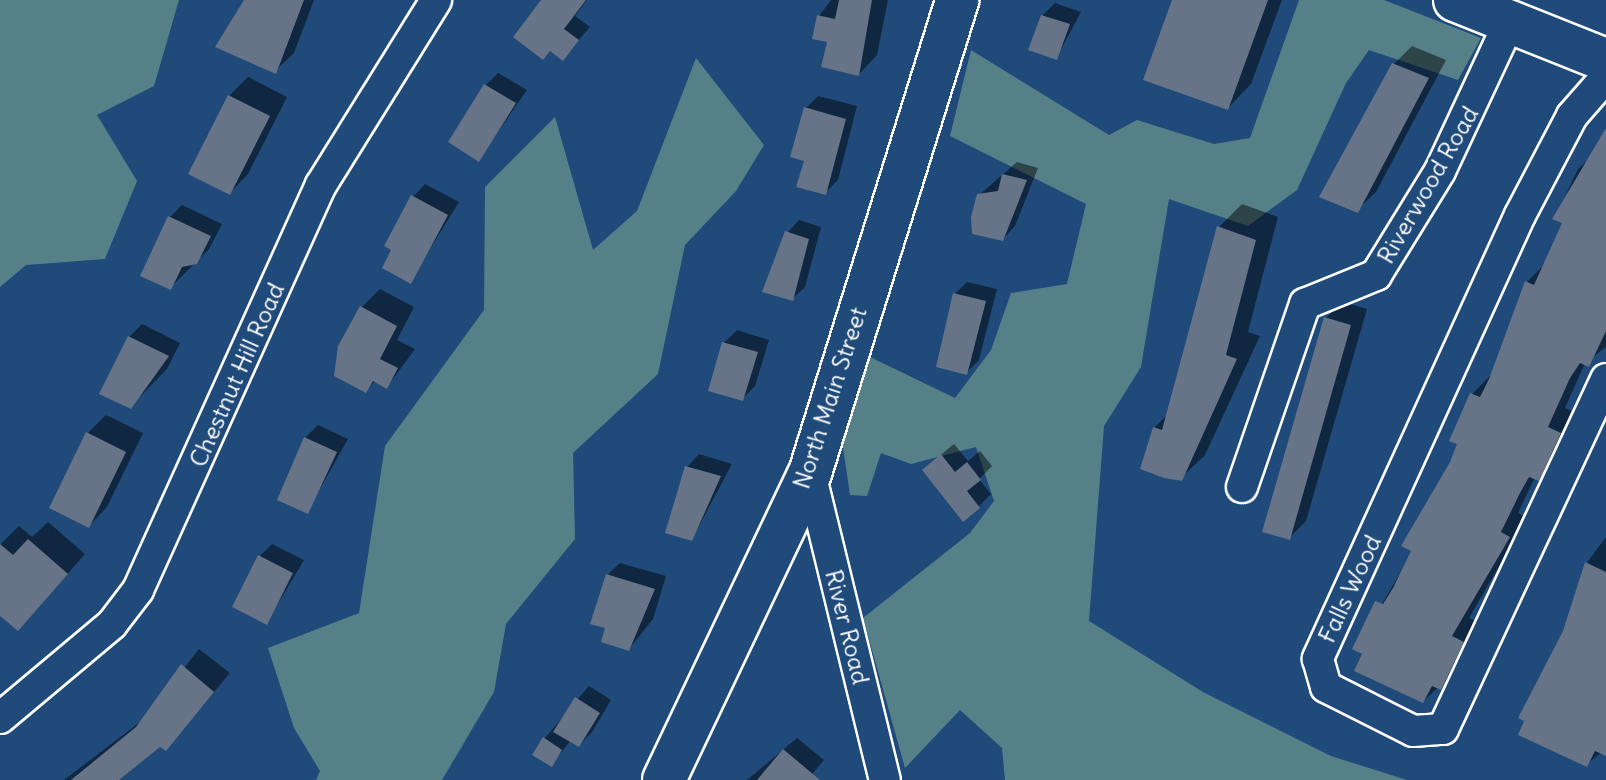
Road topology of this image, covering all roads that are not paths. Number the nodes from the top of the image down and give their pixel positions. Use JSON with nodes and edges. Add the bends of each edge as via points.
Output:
{"nodes":[{"id":1,"x":436,"y":0,"type":"edge"},
{"id":2,"x":957,"y":0,"type":"edge"},
{"id":3,"x":1455,"y":0,"type":"edge"},
{"id":4,"x":1510,"y":21,"type":"junction"},
{"id":5,"x":1606,"y":60,"type":"edge"},
{"id":6,"x":1606,"y":77,"type":"edge"},
{"id":7,"x":1606,"y":379,"type":"edge"},
{"id":8,"x":810,"y":473,"type":"junction"},
{"id":9,"x":1242,"y":487,"type":"dead end"},
{"id":10,"x":0,"y":718,"type":"edge"},
{"id":11,"x":664,"y":780,"type":"edge"},
{"id":12,"x":885,"y":780,"type":"edge"}],
"edges":[{"from":1,"to":10,"type":"street","name":"Chestnut Hill Road","via":[[321,185],[138,590],[112,624]]},
{"from":2,"to":8,"type":"street","name":"North Main Street"},
{"from":3,"to":4,"type":"street"},
{"from":4,"to":5,"type":"street"},
{"from":4,"to":9,"type":"street","name":"Riverwood Road","via":[[1440,171],[1376,275],[1305,304]]},
{"from":6,"to":7,"type":"street","name":"Falls Wood","via":[[1572,116],[1520,215],[1318,659],[1326,687],[1413,731],[1443,729]]},
{"from":8,"to":11,"type":"street","name":"North Main Street"},
{"from":8,"to":12,"type":"street","name":"River Road"}]}
